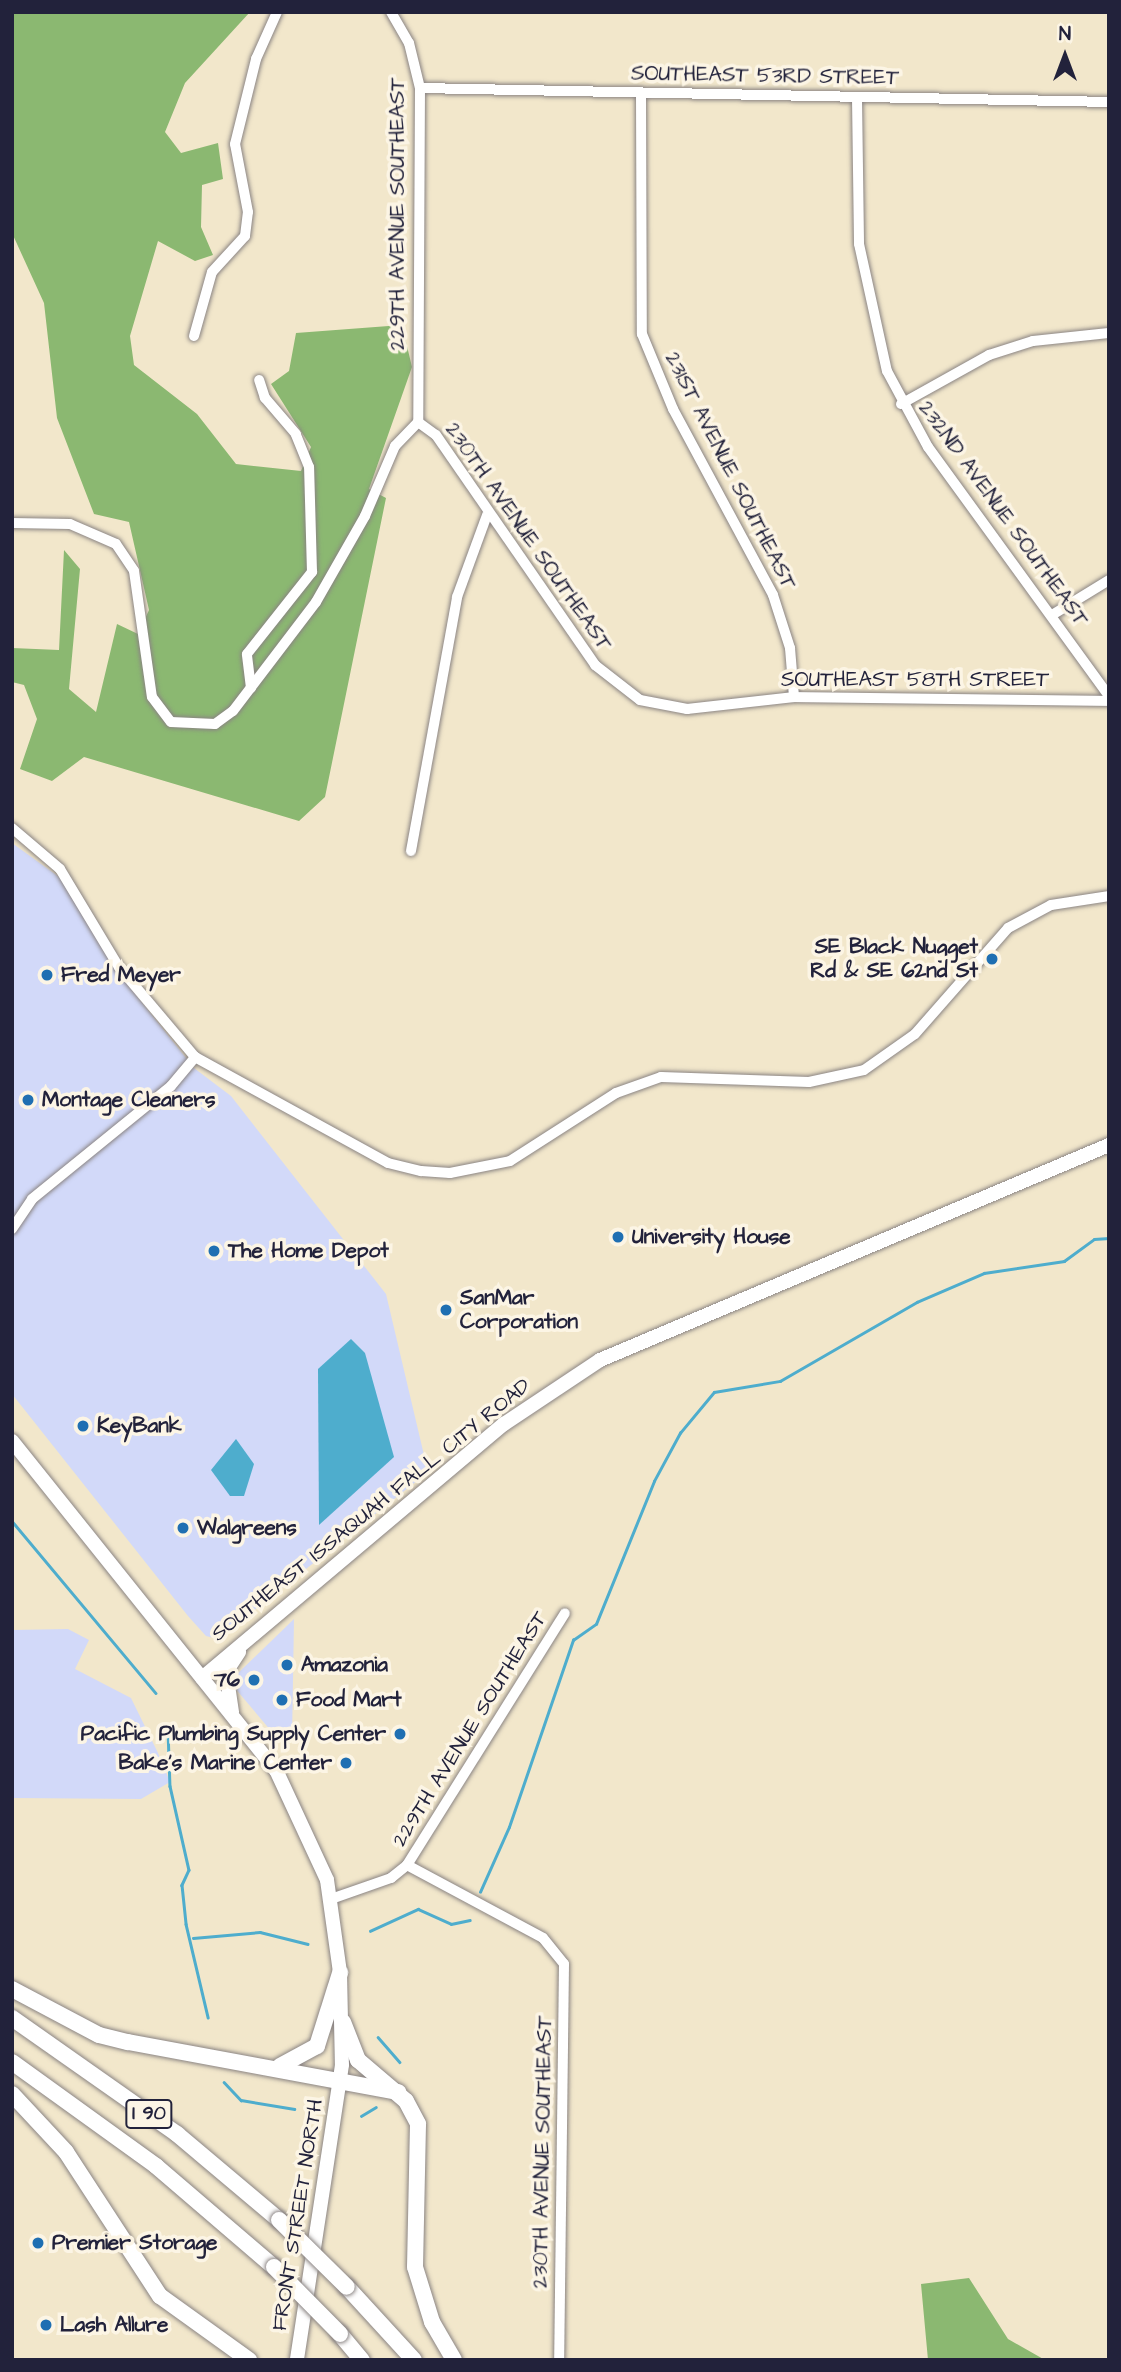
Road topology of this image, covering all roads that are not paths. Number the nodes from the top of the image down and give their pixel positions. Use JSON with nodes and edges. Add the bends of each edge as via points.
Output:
{"nodes":[{"id":1,"x":277,"y":12,"type":"edge"},
{"id":2,"x":391,"y":12,"type":"edge"},
{"id":3,"x":420,"y":88,"type":"junction"},
{"id":4,"x":640,"y":95,"type":"junction"},
{"id":5,"x":857,"y":98,"type":"junction"},
{"id":6,"x":1109,"y":102,"type":"edge"},
{"id":7,"x":1109,"y":333,"type":"edge"},
{"id":8,"x":194,"y":336,"type":"dead end"},
{"id":9,"x":259,"y":380,"type":"dead end"},
{"id":10,"x":901,"y":404,"type":"junction"},
{"id":11,"x":418,"y":422,"type":"junction"},
{"id":12,"x":487,"y":516,"type":"junction"},
{"id":13,"x":12,"y":523,"type":"edge"},
{"id":14,"x":1109,"y":580,"type":"edge"},
{"id":15,"x":1052,"y":615,"type":"junction"},
{"id":16,"x":251,"y":688,"type":"junction"},
{"id":17,"x":794,"y":697,"type":"junction"},
{"id":18,"x":1109,"y":698,"type":"edge"},
{"id":19,"x":640,"y":700,"type":"joint"},
{"id":20,"x":12,"y":828,"type":"edge"},
{"id":21,"x":411,"y":851,"type":"dead end"},
{"id":22,"x":1109,"y":896,"type":"edge"},
{"id":23,"x":195,"y":1057,"type":"junction"},
{"id":24,"x":1109,"y":1145,"type":"edge"},
{"id":25,"x":12,"y":1229,"type":"edge"},
{"id":26,"x":12,"y":1441,"type":"edge"},
{"id":27,"x":565,"y":1613,"type":"dead end"},
{"id":28,"x":253,"y":1635,"type":"junction"},
{"id":29,"x":202,"y":1678,"type":"junction"},
{"id":30,"x":232,"y":1715,"type":"junction"},
{"id":31,"x":407,"y":1865,"type":"junction"},
{"id":32,"x":331,"y":1899,"type":"junction"},
{"id":33,"x":341,"y":1973,"type":"junction"},
{"id":34,"x":12,"y":1989,"type":"edge"},
{"id":35,"x":12,"y":2018,"type":"edge"},
{"id":36,"x":343,"y":2022,"type":"junction"},
{"id":37,"x":12,"y":2062,"type":"edge"},
{"id":38,"x":272,"y":2065,"type":"junction"},
{"id":39,"x":341,"y":2077,"type":"junction"},
{"id":40,"x":398,"y":2092,"type":"junction"},
{"id":41,"x":12,"y":2094,"type":"edge"},
{"id":42,"x":205,"y":2333,"type":"junction"},
{"id":43,"x":231,"y":2360,"type":"edge"},
{"id":44,"x":249,"y":2360,"type":"edge"},
{"id":45,"x":297,"y":2360,"type":"edge"},
{"id":46,"x":362,"y":2360,"type":"edge"},
{"id":47,"x":414,"y":2360,"type":"edge"},
{"id":48,"x":454,"y":2360,"type":"edge"},
{"id":49,"x":559,"y":2360,"type":"edge"}],
"edges":[{"from":1,"to":8,"type":"street","via":[[256,59],[235,144],[248,212],[245,236],[212,272]]},
{"from":2,"to":3,"type":"street","name":"229TH AVENUE SOUTHEAST","via":[[409,43]]},
{"from":3,"to":4,"type":"street","name":"SOUTHEAST 53RD STREET"},
{"from":3,"to":11,"type":"street","name":"229TH AVENUE SOUTHEAST"},
{"from":4,"to":5,"type":"street","name":"SOUTHEAST 53RD STREET"},
{"from":4,"to":17,"type":"street","name":"231ST AVENUE SOUTHEAST","via":[[642,334],[673,409],[773,595],[790,648]]},
{"from":5,"to":6,"type":"street","name":"SOUTHEAST 53RD STREET"},
{"from":5,"to":10,"type":"street","name":"232ND AVENUE SOUTHEAST","via":[[863,280],[880,351]]},
{"from":7,"to":10,"type":"street","via":[[1033,341],[989,355]]},
{"from":9,"to":16,"type":"street","via":[[265,398],[296,434],[309,467],[312,572],[247,654]]},
{"from":10,"to":15,"type":"street","name":"232ND AVENUE SOUTHEAST"},
{"from":11,"to":12,"type":"street","name":"230TH AVENUE SOUTHEAST","via":[[436,435]]},
{"from":11,"to":16,"type":"street","via":[[395,446],[365,516],[316,602]]},
{"from":12,"to":19,"type":"street","name":"230TH AVENUE SOUTHEAST","via":[[595,665]]},
{"from":12,"to":21,"type":"street","via":[[457,597]]},
{"from":13,"to":16,"type":"street","via":[[82,526],[126,555],[136,583],[146,679],[171,722],[215,724]]},
{"from":14,"to":15,"type":"street"},
{"from":15,"to":18,"type":"street","name":"232ND AVENUE SOUTHEAST"},
{"from":17,"to":18,"type":"street","name":"SOUTHEAST 58TH STREET"},
{"from":17,"to":19,"type":"street","name":"SOUTHEAST 58TH STREET","via":[[706,709]]},
{"from":20,"to":23,"type":"street","via":[[60,869],[119,967]]},
{"from":22,"to":23,"type":"street","via":[[1051,905],[1008,928],[915,1034],[864,1070],[809,1082],[701,1074],[645,1081],[534,1149],[493,1166],[450,1173],[388,1163]]},
{"from":23,"to":25,"type":"street","via":[[171,1086],[32,1199]]},
{"from":24,"to":28,"type":"main road","name":"SOUTHEAST ISSAQUAH FALL CITY ROAD","via":[[600,1360],[455,1465]]},
{"from":26,"to":29,"type":"main road","name":"FRONT STREET NORTH"},
{"from":27,"to":31,"type":"street","name":"229TH AVENUE SOUTHEAST"},
{"from":28,"to":29,"type":"main road","name":"SOUTHEAST ISSAQUAH FALL CITY ROAD"},
{"from":28,"to":30,"type":"main road","via":[[226,1672]]},
{"from":29,"to":30,"type":"main road","name":"FRONT STREET NORTH"},
{"from":30,"to":32,"type":"main road","name":"FRONT STREET NORTH","via":[[293,1800]]},
{"from":31,"to":32,"type":"street","name":"229TH AVENUE SOUTHEAST","via":[[383,1882]]},
{"from":31,"to":49,"type":"street","name":"230TH AVENUE SOUTHEAST","via":[[556,1948],[566,1975]]},
{"from":32,"to":33,"type":"main road","name":"FRONT STREET NORTH"},
{"from":33,"to":36,"type":"main road","name":"FRONT STREET NORTH"},
{"from":33,"to":38,"type":"highway","via":[[317,2046]]},
{"from":34,"to":38,"type":"highway","via":[[65,2017],[144,2046]]},
{"from":35,"to":47,"type":"highway","number":"I 90","bridge":true,"via":[[177,2134],[279,2220]]},
{"from":36,"to":39,"type":"main road","name":"FRONT STREET NORTH"},
{"from":36,"to":40,"type":"highway","via":[[358,2060]]},
{"from":37,"to":46,"type":"highway","number":"I 90","bridge":true,"via":[[156,2166],[274,2267]]},
{"from":38,"to":39,"type":"highway"},
{"from":39,"to":40,"type":"highway"},
{"from":39,"to":45,"type":"main road","name":"FRONT STREET NORTH"},
{"from":40,"to":48,"type":"highway","via":[[418,2124],[417,2274],[432,2322]]},
{"from":41,"to":42,"type":"highway","via":[[66,2152],[150,2284]]},
{"from":42,"to":43,"type":"highway"},
{"from":42,"to":44,"type":"highway"}]}
